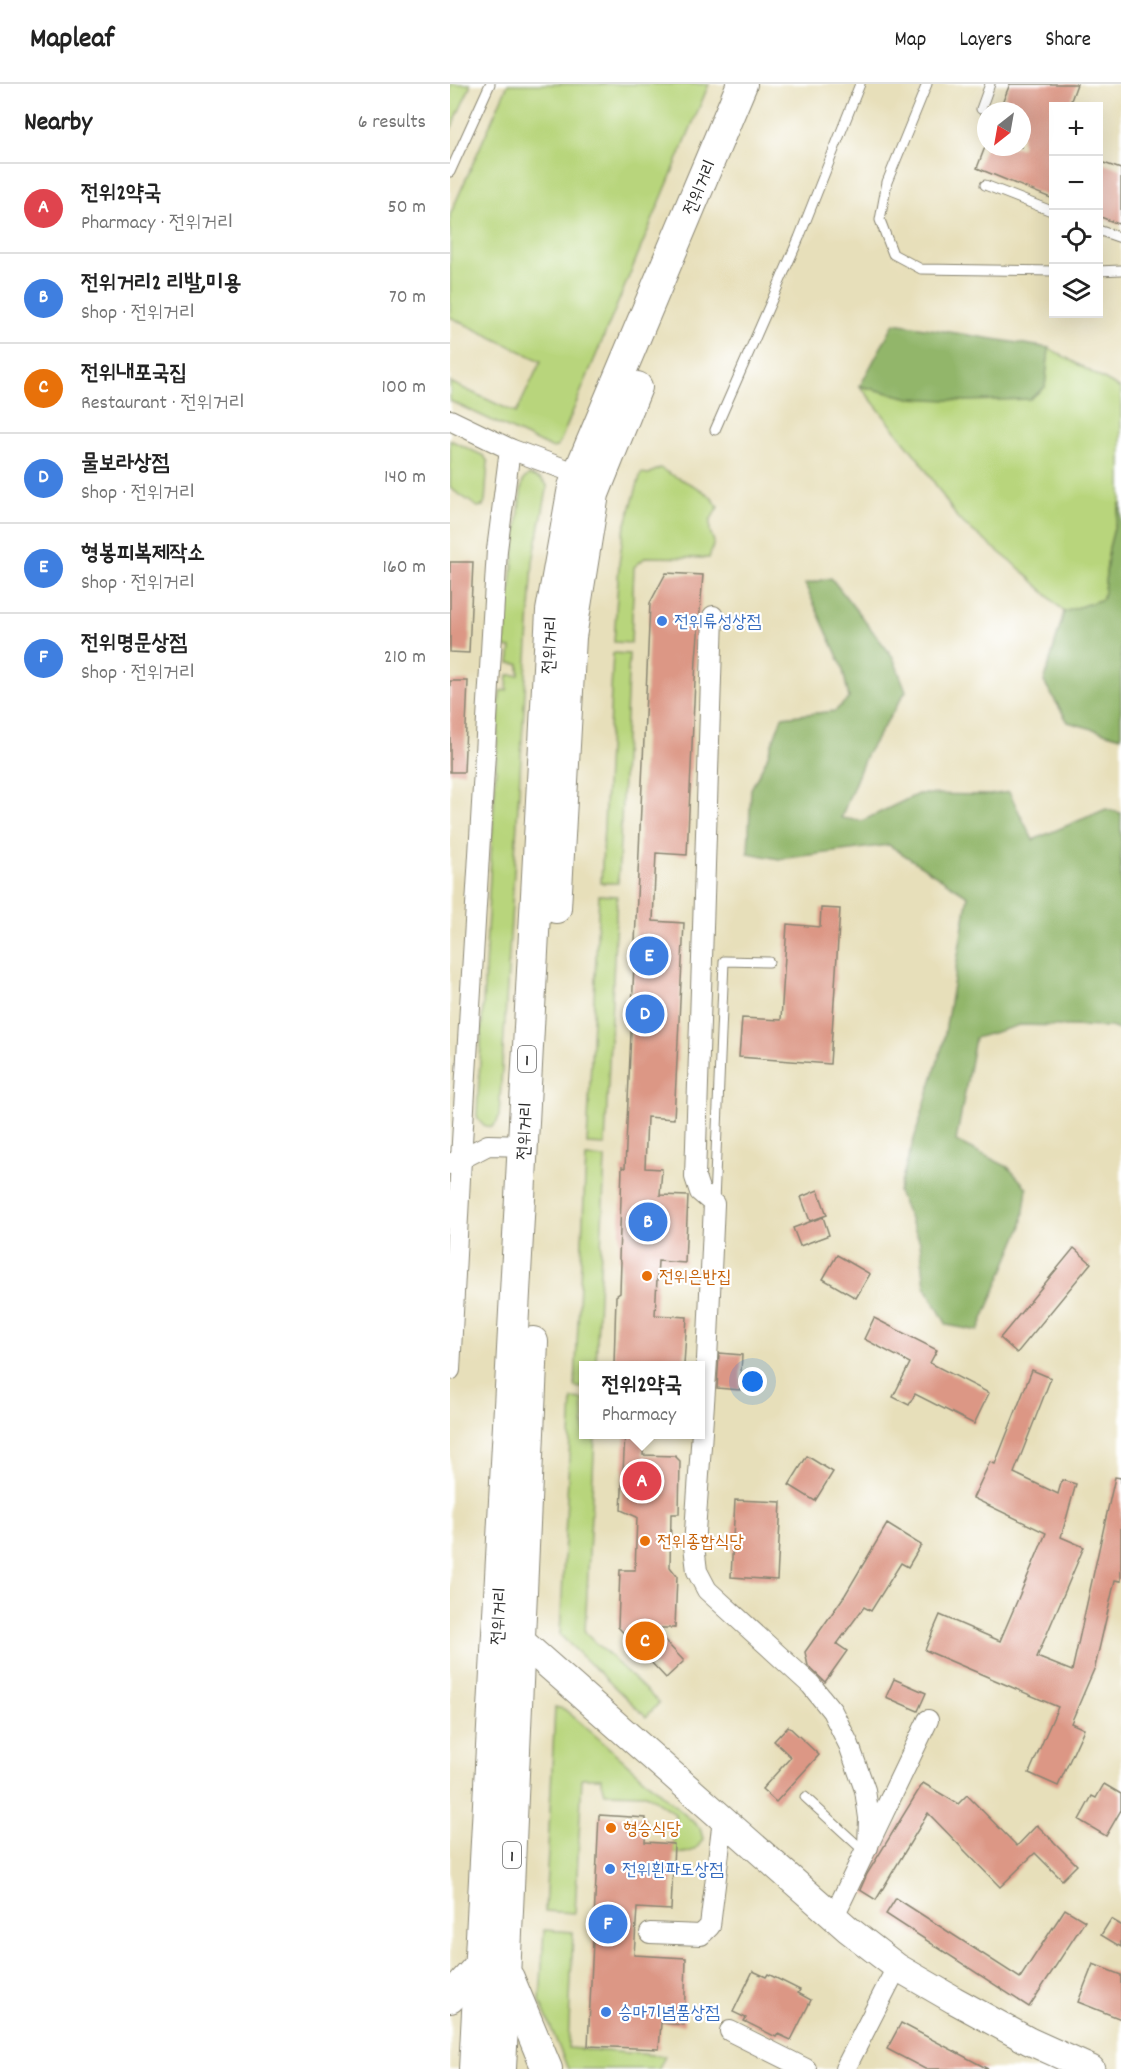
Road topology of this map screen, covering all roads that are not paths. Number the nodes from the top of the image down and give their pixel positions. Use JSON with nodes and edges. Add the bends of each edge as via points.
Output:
{"nodes":[{"id":1,"x":490,"y":84,"type":"edge"},
{"id":2,"x":742,"y":84,"type":"edge"},
{"id":3,"x":760,"y":84,"type":"edge"},
{"id":4,"x":860,"y":84,"type":"edge"},
{"id":5,"x":927,"y":84,"type":"edge"},
{"id":6,"x":990,"y":84,"type":"edge"},
{"id":7,"x":984,"y":102,"type":"edge"},
{"id":8,"x":450,"y":172,"type":"edge"},
{"id":9,"x":985,"y":185,"type":"dead end"},
{"id":10,"x":1049,"y":210,"type":"edge"},
{"id":11,"x":1103,"y":232,"type":"edge"},
{"id":12,"x":1121,"y":238,"type":"edge"},
{"id":13,"x":1121,"y":270,"type":"edge"},
{"id":14,"x":1049,"y":271,"type":"edge"},
{"id":15,"x":1103,"y":271,"type":"edge"},
{"id":16,"x":450,"y":420,"type":"edge"},
{"id":17,"x":715,"y":430,"type":"dead end"},
{"id":18,"x":510,"y":449,"type":"junction"},
{"id":19,"x":578,"y":474,"type":"junction"},
{"id":20,"x":713,"y":616,"type":"dead end"},
{"id":21,"x":769,"y":962,"type":"dead end"},
{"id":22,"x":458,"y":1049,"type":"edge"},
{"id":23,"x":523,"y":1146,"type":"junction"},
{"id":24,"x":455,"y":1161,"type":"edge"},
{"id":25,"x":714,"y":1204,"type":"junction"},
{"id":26,"x":450,"y":1370,"type":"edge"},
{"id":27,"x":705,"y":1389,"type":"edge"},
{"id":28,"x":701,"y":1439,"type":"edge"},
{"id":29,"x":521,"y":1641,"type":"junction"},
{"id":30,"x":928,"y":1720,"type":"dead end"},
{"id":31,"x":805,"y":1797,"type":"dead end"},
{"id":32,"x":723,"y":1819,"type":"junction"},
{"id":33,"x":867,"y":1850,"type":"junction"},
{"id":34,"x":834,"y":1916,"type":"junction"},
{"id":35,"x":650,"y":1933,"type":"dead end"},
{"id":36,"x":897,"y":1967,"type":"junction"},
{"id":37,"x":493,"y":1969,"type":"junction"},
{"id":38,"x":450,"y":1998,"type":"edge"},
{"id":39,"x":730,"y":2031,"type":"dead end"},
{"id":40,"x":474,"y":2069,"type":"edge"},
{"id":41,"x":501,"y":2069,"type":"edge"},
{"id":42,"x":547,"y":2069,"type":"edge"},
{"id":43,"x":806,"y":2069,"type":"edge"},
{"id":44,"x":845,"y":2069,"type":"edge"},
{"id":45,"x":1091,"y":2069,"type":"edge"}],
"edges":[{"from":1,"to":8,"type":"lane"},
{"from":2,"to":19,"type":"main road","name":"전위거리","number":"1"},
{"from":3,"to":29,"type":"main road","name":"전위거리","number":"1","via":[[594,494],[571,637],[536,1258]]},
{"from":4,"to":17,"type":"lane","via":[[799,238]]},
{"from":5,"to":14,"type":"lane","via":[[887,182],[880,220],[893,254],[921,269]]},
{"from":6,"to":7,"type":"lane"},
{"from":9,"to":10,"type":"lane"},
{"from":11,"to":12,"type":"lane"},
{"from":13,"to":15,"type":"lane"},
{"from":16,"to":18,"type":"street"},
{"from":18,"to":19,"type":"street"},
{"from":18,"to":22,"type":"street","via":[[497,550]]},
{"from":19,"to":23,"type":"main road","name":"전위거리","number":"1","via":[[551,611]]},
{"from":20,"to":25,"type":"street","via":[[695,1177],[700,1192]]},
{"from":21,"to":25,"type":"lane","via":[[724,961]]},
{"from":22,"to":24,"type":"street"},
{"from":23,"to":24,"type":"street","via":[[488,1145]]},
{"from":23,"to":37,"type":"main road","name":"전위거리","number":"1"},
{"from":24,"to":26,"type":"street"},
{"from":25,"to":27,"type":"street"},
{"from":28,"to":33,"type":"street","via":[[694,1546],[697,1571],[707,1590],[811,1685],[832,1711],[865,1790],[869,1818]]},
{"from":29,"to":32,"type":"street"},
{"from":29,"to":37,"type":"main road","name":"전위거리","number":"1"},
{"from":30,"to":33,"type":"street"},
{"from":31,"to":33,"type":"lane"},
{"from":32,"to":34,"type":"street"},
{"from":32,"to":35,"type":"street","via":[[710,1926],[701,1935]]},
{"from":33,"to":34,"type":"street"},
{"from":34,"to":36,"type":"street"},
{"from":36,"to":44,"type":"street"},
{"from":36,"to":45,"type":"street","via":[[1029,2041]]},
{"from":37,"to":38,"type":"main road"},
{"from":37,"to":40,"type":"main road","name":"전위거리","number":"1"},
{"from":37,"to":41,"type":"main road","name":"전위거리","number":"1"},
{"from":37,"to":42,"type":"main road"},
{"from":39,"to":43,"type":"street"}]}
